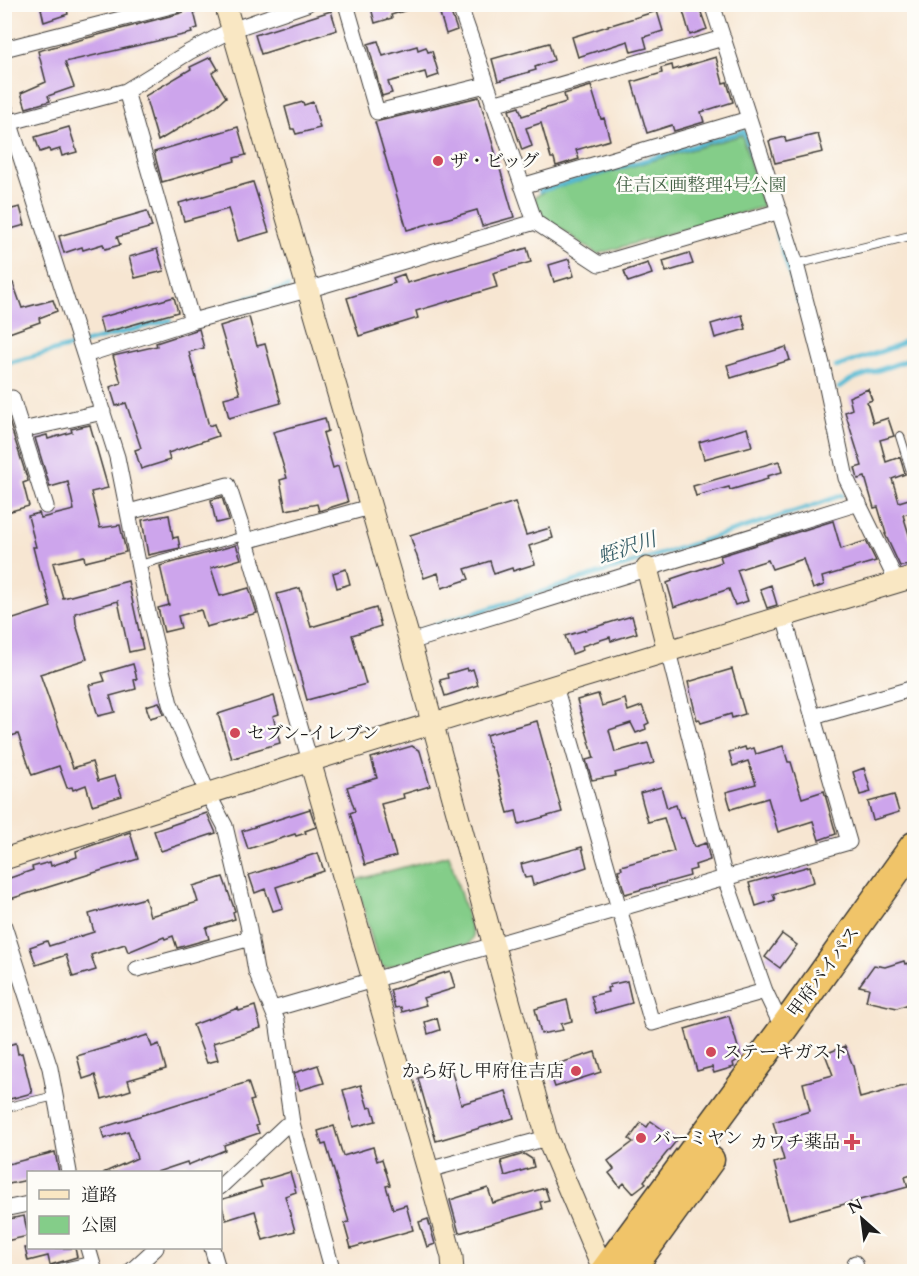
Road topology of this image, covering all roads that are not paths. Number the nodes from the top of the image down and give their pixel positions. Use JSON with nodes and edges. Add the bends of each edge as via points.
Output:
{"nodes":[{"id":1,"x":179,"y":4,"type":"edge"},
{"id":2,"x":225,"y":4,"type":"edge"},
{"id":3,"x":307,"y":4,"type":"edge"},
{"id":4,"x":346,"y":4,"type":"edge"},
{"id":5,"x":459,"y":4,"type":"edge"},
{"id":6,"x":712,"y":4,"type":"edge"},
{"id":7,"x":231,"y":30,"type":"junction"},
{"id":8,"x":723,"y":38,"type":"junction"},
{"id":9,"x":4,"y":49,"type":"edge"},
{"id":10,"x":486,"y":85,"type":"junction"},
{"id":11,"x":126,"y":91,"type":"junction"},
{"id":12,"x":493,"y":104,"type":"junction"},
{"id":13,"x":4,"y":105,"type":"edge"},
{"id":14,"x":749,"y":119,"type":"junction"},
{"id":15,"x":8,"y":124,"type":"edge"},
{"id":16,"x":522,"y":186,"type":"junction"},
{"id":17,"x":780,"y":211,"type":"junction"},
{"id":18,"x":535,"y":222,"type":"junction"},
{"id":19,"x":915,"y":235,"type":"edge"},
{"id":20,"x":796,"y":264,"type":"junction"},
{"id":21,"x":307,"y":290,"type":"junction"},
{"id":22,"x":192,"y":321,"type":"junction"},
{"id":23,"x":83,"y":349,"type":"junction"},
{"id":24,"x":12,"y":398,"type":"dead end"},
{"id":25,"x":103,"y":412,"type":"junction"},
{"id":26,"x":22,"y":430,"type":"junction"},
{"id":27,"x":900,"y":436,"type":"dead end"},
{"id":28,"x":915,"y":481,"type":"edge"},
{"id":29,"x":859,"y":503,"type":"junction"},
{"id":30,"x":46,"y":506,"type":"dead end"},
{"id":31,"x":370,"y":507,"type":"junction"},
{"id":32,"x":129,"y":512,"type":"junction"},
{"id":33,"x":245,"y":538,"type":"junction"},
{"id":34,"x":139,"y":564,"type":"junction"},
{"id":35,"x":647,"y":568,"type":"junction"},
{"id":36,"x":906,"y":580,"type":"edge"},
{"id":37,"x":784,"y":617,"type":"junction"},
{"id":38,"x":410,"y":642,"type":"junction"},
{"id":39,"x":668,"y":651,"type":"junction"},
{"id":40,"x":555,"y":686,"type":"junction"},
{"id":41,"x":915,"y":688,"type":"edge"},
{"id":42,"x":813,"y":717,"type":"junction"},
{"id":43,"x":433,"y":724,"type":"junction"},
{"id":44,"x":310,"y":761,"type":"junction"},
{"id":45,"x":208,"y":794,"type":"junction"},
{"id":46,"x":915,"y":846,"type":"edge"},
{"id":47,"x":4,"y":859,"type":"edge"},
{"id":48,"x":725,"y":878,"type":"junction"},
{"id":49,"x":915,"y":879,"type":"edge"},
{"id":50,"x":618,"y":909,"type":"junction"},
{"id":51,"x":4,"y":926,"type":"edge"},
{"id":52,"x":251,"y":938,"type":"junction"},
{"id":53,"x":493,"y":945,"type":"junction"},
{"id":54,"x":137,"y":969,"type":"dead end"},
{"id":55,"x":374,"y":981,"type":"junction"},
{"id":56,"x":765,"y":991,"type":"junction"},
{"id":57,"x":273,"y":1009,"type":"junction"},
{"id":58,"x":783,"y":1029,"type":"junction"},
{"id":59,"x":55,"y":1096,"type":"junction"},
{"id":60,"x":4,"y":1108,"type":"edge"},
{"id":61,"x":292,"y":1123,"type":"junction"},
{"id":62,"x":547,"y":1138,"type":"junction"},
{"id":63,"x":428,"y":1170,"type":"junction"},
{"id":64,"x":69,"y":1171,"type":"edge"},
{"id":65,"x":222,"y":1185,"type":"edge"},
{"id":66,"x":27,"y":1204,"type":"edge"},
{"id":67,"x":4,"y":1209,"type":"edge"},
{"id":68,"x":87,"y":1249,"type":"edge"},
{"id":69,"x":155,"y":1249,"type":"edge"},
{"id":70,"x":212,"y":1249,"type":"edge"},
{"id":71,"x":93,"y":1268,"type":"edge"},
{"id":72,"x":604,"y":1271,"type":"edge"},
{"id":73,"x":57,"y":1272,"type":"edge"},
{"id":74,"x":130,"y":1272,"type":"edge"},
{"id":75,"x":219,"y":1272,"type":"edge"},
{"id":76,"x":333,"y":1272,"type":"edge"},
{"id":77,"x":453,"y":1272,"type":"edge"},
{"id":78,"x":629,"y":1272,"type":"edge"}],
"edges":[{"from":1,"to":9,"type":"street"},
{"from":2,"to":7,"type":"street"},
{"from":3,"to":7,"type":"street"},
{"from":4,"to":10,"type":"street","via":[[377,112]]},
{"from":5,"to":10,"type":"street"},
{"from":6,"to":8,"type":"street"},
{"from":7,"to":11,"type":"street"},
{"from":7,"to":21,"type":"street"},
{"from":8,"to":12,"type":"street"},
{"from":8,"to":14,"type":"street"},
{"from":10,"to":12,"type":"street"},
{"from":11,"to":15,"type":"street"},
{"from":11,"to":22,"type":"street"},
{"from":12,"to":16,"type":"street"},
{"from":13,"to":15,"type":"street"},
{"from":14,"to":16,"type":"street"},
{"from":14,"to":17,"type":"street"},
{"from":15,"to":23,"type":"street"},
{"from":16,"to":18,"type":"street"},
{"from":17,"to":18,"type":"street","via":[[599,264]]},
{"from":17,"to":20,"type":"street"},
{"from":18,"to":21,"type":"street"},
{"from":19,"to":20,"type":"lane"},
{"from":20,"to":29,"type":"street","via":[[846,478]]},
{"from":21,"to":22,"type":"street"},
{"from":21,"to":31,"type":"street"},
{"from":22,"to":23,"type":"street"},
{"from":23,"to":25,"type":"street"},
{"from":24,"to":26,"type":"street"},
{"from":25,"to":26,"type":"street"},
{"from":25,"to":32,"type":"street"},
{"from":26,"to":30,"type":"street"},
{"from":27,"to":28,"type":"lane"},
{"from":29,"to":35,"type":"street"},
{"from":29,"to":36,"type":"street"},
{"from":31,"to":33,"type":"street"},
{"from":31,"to":38,"type":"street"},
{"from":32,"to":33,"type":"street","via":[[228,485]]},
{"from":32,"to":34,"type":"street"},
{"from":33,"to":34,"type":"lane"},
{"from":33,"to":44,"type":"street"},
{"from":34,"to":45,"type":"street","via":[[170,704]]},
{"from":35,"to":38,"type":"street"},
{"from":35,"to":39,"type":"street"},
{"from":36,"to":37,"type":"street"},
{"from":37,"to":39,"type":"street"},
{"from":37,"to":42,"type":"street"},
{"from":38,"to":43,"type":"street"},
{"from":39,"to":40,"type":"street"},
{"from":39,"to":48,"type":"street"},
{"from":40,"to":43,"type":"street"},
{"from":40,"to":50,"type":"street"},
{"from":41,"to":42,"type":"street"},
{"from":42,"to":48,"type":"street","via":[[849,842]]},
{"from":43,"to":44,"type":"street"},
{"from":43,"to":53,"type":"street"},
{"from":44,"to":45,"type":"street"},
{"from":44,"to":55,"type":"street"},
{"from":45,"to":47,"type":"street"},
{"from":45,"to":52,"type":"street","via":[[225,825]]},
{"from":46,"to":58,"type":"highway","name":"甲府バイパス"},
{"from":48,"to":50,"type":"street"},
{"from":48,"to":56,"type":"street"},
{"from":49,"to":78,"type":"highway","name":"甲府バイパス"},
{"from":50,"to":53,"type":"street"},
{"from":50,"to":56,"type":"street","via":[[652,1023]]},
{"from":51,"to":59,"type":"street","via":[[50,1068]]},
{"from":52,"to":54,"type":"street"},
{"from":52,"to":57,"type":"street","via":[[256,971]]},
{"from":53,"to":55,"type":"street"},
{"from":53,"to":62,"type":"street"},
{"from":55,"to":57,"type":"street"},
{"from":55,"to":63,"type":"street"},
{"from":56,"to":58,"type":"street"},
{"from":57,"to":61,"type":"street"},
{"from":58,"to":72,"type":"highway","name":"甲府バイパス"},
{"from":59,"to":60,"type":"lane"},
{"from":59,"to":64,"type":"street"},
{"from":61,"to":65,"type":"street"},
{"from":61,"to":76,"type":"street"},
{"from":62,"to":63,"type":"street"},
{"from":62,"to":72,"type":"street"},
{"from":63,"to":77,"type":"street"},
{"from":66,"to":67,"type":"street"},
{"from":68,"to":71,"type":"street"},
{"from":69,"to":74,"type":"street"},
{"from":70,"to":75,"type":"street"},
{"from":71,"to":73,"type":"street"}]}
